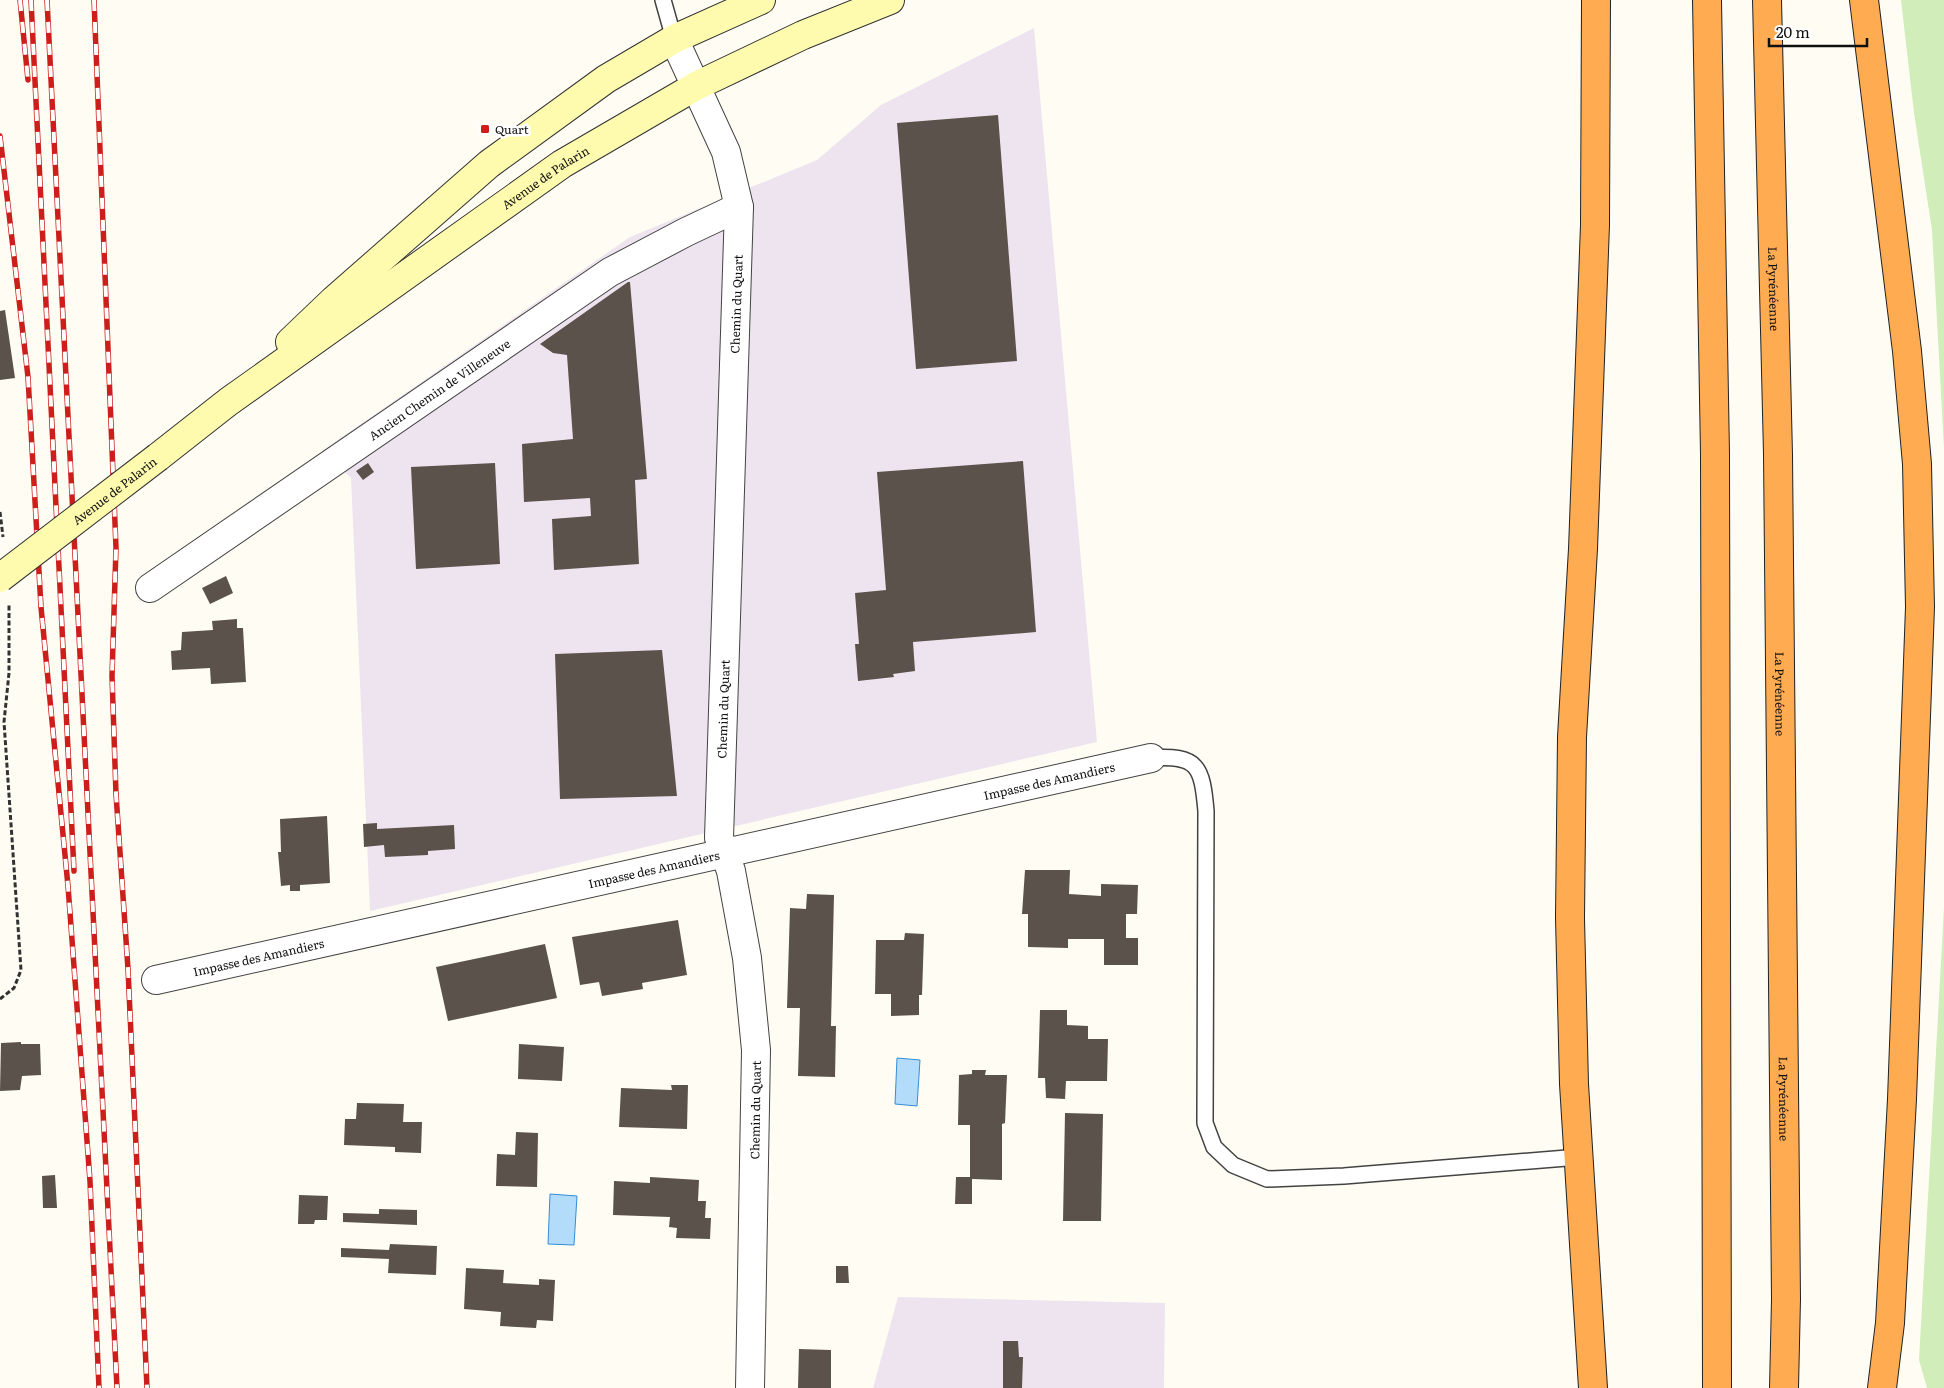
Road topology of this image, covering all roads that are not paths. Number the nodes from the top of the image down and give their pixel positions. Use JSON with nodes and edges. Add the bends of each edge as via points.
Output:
{"nodes":[{"id":1,"x":663,"y":0,"type":"edge"},
{"id":2,"x":761,"y":0,"type":"edge"},
{"id":3,"x":890,"y":0,"type":"edge"},
{"id":4,"x":1596,"y":0,"type":"edge"},
{"id":5,"x":1707,"y":0,"type":"edge"},
{"id":6,"x":1767,"y":0,"type":"edge"},
{"id":7,"x":1864,"y":0,"type":"edge"},
{"id":8,"x":674,"y":39,"type":"junction"},
{"id":9,"x":696,"y":86,"type":"junction"},
{"id":10,"x":739,"y":207,"type":"junction"},
{"id":11,"x":228,"y":402,"type":"junction"},
{"id":12,"x":150,"y":588,"type":"dead end"},
{"id":13,"x":4,"y":589,"type":"edge"},
{"id":14,"x":1151,"y":758,"type":"joint"},
{"id":15,"x":725,"y":854,"type":"junction"},
{"id":16,"x":156,"y":980,"type":"dead end"},
{"id":17,"x":1578,"y":1157,"type":"junction"},
{"id":18,"x":750,"y":1388,"type":"edge"},
{"id":19,"x":1593,"y":1388,"type":"edge"},
{"id":20,"x":1717,"y":1388,"type":"edge"},
{"id":21,"x":1784,"y":1388,"type":"edge"},
{"id":22,"x":1882,"y":1388,"type":"edge"}],
"edges":[{"from":1,"to":8,"type":"lane"},
{"from":2,"to":8,"type":"main road","name":"Avenue de Palarin"},
{"from":3,"to":9,"type":"main road","name":"Avenue de Palarin","via":[[802,35]]},
{"from":4,"to":17,"type":"highway","via":[[1594,225],[1583,548],[1572,737],[1570,918]]},
{"from":5,"to":20,"type":"highway","via":[[1715,464]]},
{"from":6,"to":21,"type":"highway","name":"La Pyrénéenne","via":[[1778,454],[1786,1279]]},
{"from":7,"to":22,"type":"highway","via":[[1907,351],[1917,464],[1919,598],[1902,1099],[1890,1323]]},
{"from":8,"to":9,"type":"street","name":"Chemin du Quart"},
{"from":8,"to":11,"type":"main road","name":"Avenue de Palarin","via":[[606,79],[489,164],[334,300]]},
{"from":9,"to":10,"type":"street","name":"Chemin du Quart","via":[[726,152]]},
{"from":9,"to":11,"type":"main road","name":"Avenue de Palarin","via":[[562,164]]},
{"from":10,"to":12,"type":"street","name":"Ancien Chemin de Villeneuve","via":[[610,272]]},
{"from":10,"to":15,"type":"street","name":"Chemin du Quart","via":[[719,838]]},
{"from":11,"to":13,"type":"main road","name":"Avenue de Palarin","bridge":true,"via":[[158,457]]},
{"from":14,"to":15,"type":"street","name":"Impasse des Amandiers"},
{"from":14,"to":17,"type":"lane","via":[[1178,756],[1194,765],[1204,781],[1205,1123],[1214,1147],[1220,1153],[1233,1165],[1268,1179]]},
{"from":15,"to":16,"type":"street","name":"Impasse des Amandiers"},
{"from":15,"to":18,"type":"street","name":"Chemin du Quart","via":[[747,958],[756,1050]]},
{"from":17,"to":19,"type":"highway"}]}
